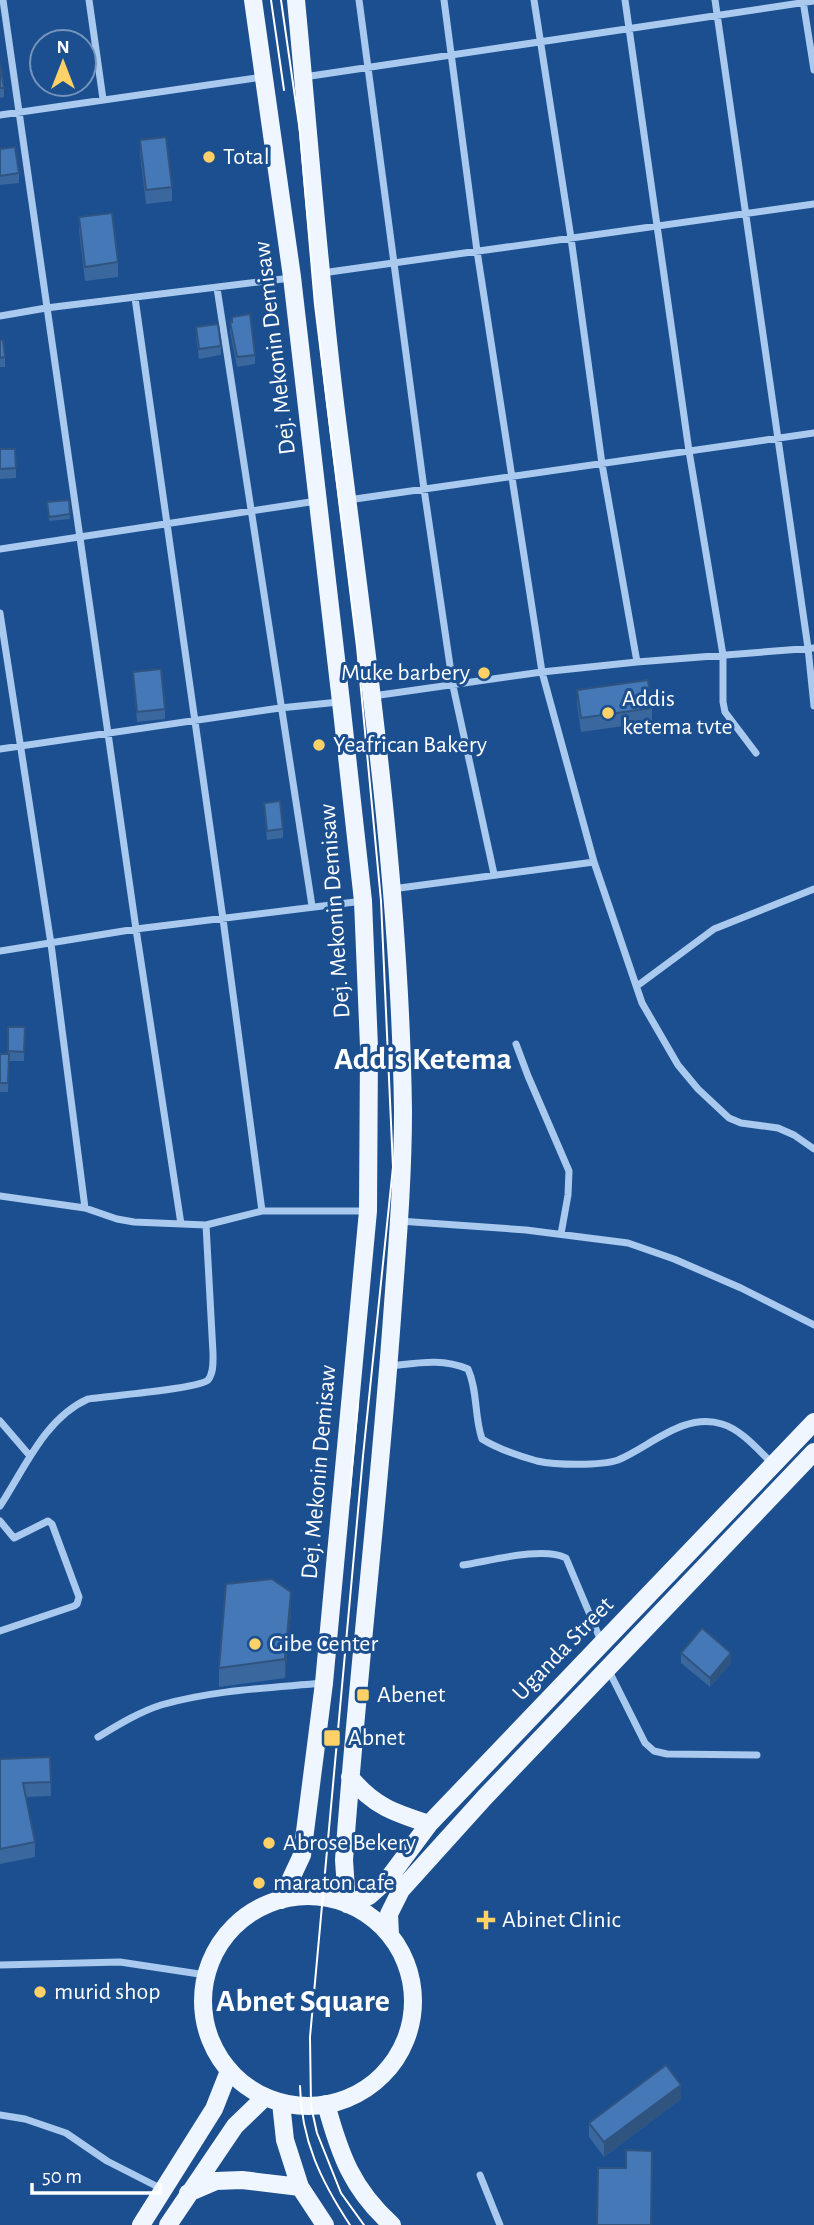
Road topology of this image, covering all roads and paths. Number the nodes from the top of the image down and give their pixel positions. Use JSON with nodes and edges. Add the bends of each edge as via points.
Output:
{"nodes":[{"id":1,"x":3,"y":0,"type":"edge"},
{"id":2,"x":89,"y":0,"type":"edge"},
{"id":3,"x":253,"y":0,"type":"edge"},
{"id":4,"x":296,"y":0,"type":"edge"},
{"id":5,"x":359,"y":0,"type":"edge"},
{"id":6,"x":444,"y":0,"type":"edge"},
{"id":7,"x":534,"y":0,"type":"edge"},
{"id":8,"x":625,"y":0,"type":"edge"},
{"id":9,"x":715,"y":0,"type":"edge"},
{"id":10,"x":803,"y":1,"type":"edge"},
{"id":11,"x":814,"y":1,"type":"edge"},
{"id":12,"x":717,"y":16,"type":"junction"},
{"id":13,"x":629,"y":29,"type":"junction"},
{"id":14,"x":541,"y":42,"type":"junction"},
{"id":15,"x":452,"y":55,"type":"junction"},
{"id":16,"x":369,"y":68,"type":"junction"},
{"id":17,"x":814,"y":70,"type":"edge"},
{"id":18,"x":265,"y":77,"type":"junction"},
{"id":19,"x":303,"y":77,"type":"junction"},
{"id":20,"x":103,"y":99,"type":"junction"},
{"id":21,"x":19,"y":112,"type":"junction"},
{"id":22,"x":0,"y":115,"type":"edge"},
{"id":23,"x":814,"y":204,"type":"edge"},
{"id":24,"x":744,"y":214,"type":"junction"},
{"id":25,"x":656,"y":226,"type":"junction"},
{"id":26,"x":571,"y":238,"type":"junction"},
{"id":27,"x":477,"y":251,"type":"junction"},
{"id":28,"x":393,"y":263,"type":"junction"},
{"id":29,"x":321,"y":273,"type":"junction"},
{"id":30,"x":292,"y":277,"type":"junction"},
{"id":31,"x":217,"y":288,"type":"junction"},
{"id":32,"x":135,"y":298,"type":"junction"},
{"id":33,"x":46,"y":308,"type":"junction"},
{"id":34,"x":0,"y":316,"type":"edge"},
{"id":35,"x":814,"y":433,"type":"edge"},
{"id":36,"x":778,"y":439,"type":"junction"},
{"id":37,"x":688,"y":451,"type":"junction"},
{"id":38,"x":602,"y":464,"type":"junction"},
{"id":39,"x":512,"y":477,"type":"junction"},
{"id":40,"x":424,"y":489,"type":"junction"},
{"id":41,"x":347,"y":500,"type":"junction"},
{"id":42,"x":317,"y":501,"type":"junction"},
{"id":43,"x":252,"y":512,"type":"junction"},
{"id":44,"x":167,"y":524,"type":"junction"},
{"id":45,"x":79,"y":538,"type":"junction"},
{"id":46,"x":0,"y":549,"type":"edge"},
{"id":47,"x":0,"y":613,"type":"edge"},
{"id":48,"x":811,"y":648,"type":"edge"},
{"id":49,"x":723,"y":655,"type":"junction"},
{"id":50,"x":637,"y":662,"type":"junction"},
{"id":51,"x":542,"y":672,"type":"junction"},
{"id":52,"x":453,"y":686,"type":"junction"},
{"id":53,"x":372,"y":696,"type":"junction"},
{"id":54,"x":341,"y":702,"type":"junction"},
{"id":55,"x":814,"y":706,"type":"edge"},
{"id":56,"x":280,"y":708,"type":"junction"},
{"id":57,"x":194,"y":720,"type":"junction"},
{"id":58,"x":107,"y":733,"type":"junction"},
{"id":59,"x":20,"y":746,"type":"junction"},
{"id":60,"x":0,"y":749,"type":"edge"},
{"id":61,"x":756,"y":752,"type":"dead end"},
{"id":62,"x":594,"y":862,"type":"junction"},
{"id":63,"x":494,"y":874,"type":"junction"},
{"id":64,"x":391,"y":889,"type":"junction"},
{"id":65,"x":814,"y":890,"type":"edge"},
{"id":66,"x":363,"y":901,"type":"junction"},
{"id":67,"x":312,"y":906,"type":"junction"},
{"id":68,"x":223,"y":919,"type":"junction"},
{"id":69,"x":136,"y":929,"type":"junction"},
{"id":70,"x":51,"y":944,"type":"junction"},
{"id":71,"x":0,"y":951,"type":"edge"},
{"id":72,"x":637,"y":986,"type":"junction"},
{"id":73,"x":516,"y":1044,"type":"dead end"},
{"id":74,"x":814,"y":1149,"type":"edge"},
{"id":75,"x":0,"y":1196,"type":"edge"},
{"id":76,"x":85,"y":1208,"type":"junction"},
{"id":77,"x":262,"y":1211,"type":"junction"},
{"id":78,"x":368,"y":1211,"type":"junction"},
{"id":79,"x":399,"y":1221,"type":"junction"},
{"id":80,"x":181,"y":1224,"type":"junction"},
{"id":81,"x":206,"y":1225,"type":"junction"},
{"id":82,"x":561,"y":1234,"type":"junction"},
{"id":83,"x":814,"y":1325,"type":"edge"},
{"id":84,"x":389,"y":1367,"type":"junction"},
{"id":85,"x":0,"y":1421,"type":"edge"},
{"id":86,"x":814,"y":1422,"type":"edge"},
{"id":87,"x":30,"y":1456,"type":"junction"},
{"id":88,"x":811,"y":1459,"type":"edge"},
{"id":89,"x":773,"y":1464,"type":"junction"},
{"id":90,"x":0,"y":1506,"type":"edge"},
{"id":91,"x":0,"y":1521,"type":"edge"},
{"id":92,"x":463,"y":1565,"type":"dead end"},
{"id":93,"x":0,"y":1631,"type":"edge"},
{"id":94,"x":603,"y":1644,"type":"junction"},
{"id":95,"x":607,"y":1667,"type":"junction"},
{"id":96,"x":324,"y":1683,"type":"junction"},
{"id":97,"x":98,"y":1737,"type":"dead end"},
{"id":98,"x":757,"y":1755,"type":"dead end"},
{"id":99,"x":350,"y":1777,"type":"junction"},
{"id":100,"x":429,"y":1824,"type":"junction"},
{"id":101,"x":281,"y":1900,"type":"junction"},
{"id":102,"x":347,"y":1904,"type":"junction"},
{"id":103,"x":390,"y":1935,"type":"junction"},
{"id":104,"x":0,"y":1965,"type":"edge"},
{"id":105,"x":206,"y":1975,"type":"junction"},
{"id":106,"x":229,"y":2071,"type":"junction"},
{"id":107,"x":273,"y":2100,"type":"junction"},
{"id":108,"x":326,"y":2104,"type":"junction"},
{"id":109,"x":0,"y":2115,"type":"edge"},
{"id":110,"x":480,"y":2175,"type":"dead end"},
{"id":111,"x":300,"y":2187,"type":"junction"},
{"id":112,"x":162,"y":2189,"type":"junction"},
{"id":113,"x":188,"y":2193,"type":"junction"},
{"id":114,"x":141,"y":2225,"type":"edge"},
{"id":115,"x":167,"y":2225,"type":"edge"},
{"id":116,"x":324,"y":2225,"type":"edge"},
{"id":117,"x":392,"y":2225,"type":"edge"},
{"id":118,"x":500,"y":2225,"type":"edge"}],
"edges":[{"from":1,"to":21,"type":"street"},
{"from":2,"to":20,"type":"street"},
{"from":3,"to":18,"type":"main road","name":"Dej. Mekonin Demisaw"},
{"from":4,"to":19,"type":"main road"},
{"from":5,"to":16,"type":"street"},
{"from":6,"to":15,"type":"street"},
{"from":7,"to":14,"type":"street"},
{"from":8,"to":13,"type":"street"},
{"from":9,"to":12,"type":"street"},
{"from":10,"to":11,"type":"street"},
{"from":10,"to":12,"type":"street"},
{"from":10,"to":17,"type":"street"},
{"from":12,"to":13,"type":"street"},
{"from":12,"to":24,"type":"street"},
{"from":13,"to":14,"type":"street"},
{"from":13,"to":25,"type":"street"},
{"from":14,"to":15,"type":"street"},
{"from":14,"to":26,"type":"street"},
{"from":15,"to":16,"type":"street"},
{"from":15,"to":27,"type":"street"},
{"from":16,"to":19,"type":"street"},
{"from":16,"to":28,"type":"street"},
{"from":18,"to":20,"type":"street"},
{"from":18,"to":30,"type":"main road","name":"Dej. Mekonin Demisaw"},
{"from":19,"to":29,"type":"main road"},
{"from":20,"to":21,"type":"street"},
{"from":21,"to":22,"type":"street"},
{"from":21,"to":33,"type":"street"},
{"from":23,"to":24,"type":"street"},
{"from":24,"to":25,"type":"street"},
{"from":24,"to":36,"type":"street"},
{"from":25,"to":26,"type":"street"},
{"from":25,"to":37,"type":"street"},
{"from":26,"to":27,"type":"street"},
{"from":26,"to":38,"type":"street"},
{"from":27,"to":28,"type":"street"},
{"from":27,"to":39,"type":"street"},
{"from":28,"to":29,"type":"street"},
{"from":28,"to":40,"type":"street"},
{"from":29,"to":41,"type":"main road"},
{"from":30,"to":31,"type":"street"},
{"from":30,"to":42,"type":"main road","name":"Dej. Mekonin Demisaw"},
{"from":31,"to":32,"type":"street"},
{"from":31,"to":43,"type":"street"},
{"from":32,"to":33,"type":"street"},
{"from":32,"to":44,"type":"street"},
{"from":33,"to":34,"type":"street"},
{"from":33,"to":45,"type":"street"},
{"from":35,"to":36,"type":"street"},
{"from":36,"to":37,"type":"street"},
{"from":36,"to":48,"type":"street"},
{"from":37,"to":38,"type":"street"},
{"from":37,"to":49,"type":"street"},
{"from":38,"to":39,"type":"street"},
{"from":38,"to":50,"type":"street"},
{"from":39,"to":40,"type":"street"},
{"from":39,"to":51,"type":"street"},
{"from":40,"to":41,"type":"street"},
{"from":40,"to":52,"type":"street"},
{"from":41,"to":53,"type":"main road"},
{"from":42,"to":43,"type":"street"},
{"from":42,"to":54,"type":"main road","name":"Dej. Mekonin Demisaw"},
{"from":43,"to":44,"type":"street"},
{"from":43,"to":56,"type":"street"},
{"from":44,"to":45,"type":"street"},
{"from":44,"to":57,"type":"street"},
{"from":45,"to":46,"type":"street"},
{"from":45,"to":58,"type":"street"},
{"from":47,"to":59,"type":"street"},
{"from":48,"to":49,"type":"street"},
{"from":48,"to":55,"type":"street"},
{"from":49,"to":50,"type":"street"},
{"from":49,"to":61,"type":"street","via":[[725,712]]},
{"from":50,"to":51,"type":"street"},
{"from":51,"to":52,"type":"street"},
{"from":51,"to":62,"type":"street"},
{"from":52,"to":53,"type":"street"},
{"from":52,"to":63,"type":"street"},
{"from":53,"to":64,"type":"main road"},
{"from":54,"to":56,"type":"street"},
{"from":54,"to":66,"type":"main road","name":"Dej. Mekonin Demisaw"},
{"from":56,"to":57,"type":"street"},
{"from":56,"to":67,"type":"street"},
{"from":57,"to":58,"type":"street"},
{"from":57,"to":68,"type":"street"},
{"from":58,"to":59,"type":"street"},
{"from":58,"to":69,"type":"street"},
{"from":59,"to":60,"type":"street"},
{"from":59,"to":70,"type":"street"},
{"from":62,"to":63,"type":"street"},
{"from":62,"to":72,"type":"street"},
{"from":63,"to":64,"type":"street"},
{"from":64,"to":79,"type":"main road","via":[[403,1111]]},
{"from":65,"to":72,"type":"street","via":[[715,929]]},
{"from":66,"to":67,"type":"street"},
{"from":66,"to":78,"type":"main road","name":"Dej. Mekonin Demisaw","via":[[369,1047]]},
{"from":67,"to":68,"type":"street"},
{"from":68,"to":69,"type":"street"},
{"from":68,"to":77,"type":"street"},
{"from":69,"to":70,"type":"street"},
{"from":69,"to":80,"type":"street"},
{"from":70,"to":71,"type":"street"},
{"from":70,"to":76,"type":"street"},
{"from":72,"to":74,"type":"street","via":[[678,1065],[713,1104],[729,1118],[778,1128]]},
{"from":73,"to":82,"type":"street","via":[[569,1171]]},
{"from":75,"to":76,"type":"street"},
{"from":76,"to":80,"type":"street","via":[[134,1222]]},
{"from":77,"to":78,"type":"street"},
{"from":77,"to":81,"type":"street"},
{"from":78,"to":96,"type":"main road","name":"Dej. Mekonin Demisaw"},
{"from":79,"to":82,"type":"street"},
{"from":79,"to":84,"type":"main road"},
{"from":80,"to":81,"type":"street"},
{"from":81,"to":87,"type":"street","via":[[213,1353],[209,1379],[89,1399],[60,1419]]},
{"from":82,"to":83,"type":"street","via":[[646,1248]]},
{"from":84,"to":89,"type":"street","via":[[430,1361],[452,1362],[468,1369],[482,1439],[539,1461],[615,1461],[696,1422],[722,1424]]},
{"from":84,"to":99,"type":"main road"},
{"from":85,"to":87,"type":"street"},
{"from":86,"to":89,"type":"main road","name":"Uganda Street"},
{"from":87,"to":90,"type":"street"},
{"from":88,"to":95,"type":"main road","name":"Uganda Street"},
{"from":89,"to":94,"type":"main road","name":"Uganda Street"},
{"from":91,"to":93,"type":"street","via":[[14,1538],[42,1522],[52,1524],[79,1597],[74,1606]]},
{"from":92,"to":94,"type":"street","via":[[559,1554],[566,1558]]},
{"from":94,"to":100,"type":"main road","name":"Uganda Street"},
{"from":95,"to":98,"type":"street","via":[[645,1743],[654,1751]]},
{"from":95,"to":103,"type":"main road","name":"Uganda Street","via":[[401,1890],[389,1914]]},
{"from":96,"to":97,"type":"street","via":[[252,1689],[159,1706]]},
{"from":96,"to":101,"type":"main road","name":"Dej. Mekonin Demisaw","via":[[302,1855]]},
{"from":99,"to":100,"type":"main road","via":[[364,1795]]},
{"from":99,"to":102,"type":"main road","via":[[344,1860]]},
{"from":100,"to":102,"type":"main road","name":"Uganda Street","via":[[388,1879],[369,1896]]},
{"from":101,"to":102,"type":"main road","via":[[303,1896]]},
{"from":101,"to":105,"type":"main road","via":[[241,1920],[214,1954]]},
{"from":102,"to":103,"type":"main road"},
{"from":103,"to":108,"type":"main road","via":[[412,1981],[413,2009],[407,2036],[395,2061],[376,2081],[353,2096]]},
{"from":104,"to":105,"type":"street","via":[[120,1962]]},
{"from":105,"to":106,"type":"main road","via":[[205,2025],[214,2050]]},
{"from":106,"to":107,"type":"main road"},
{"from":106,"to":112,"type":"main road","via":[[214,2109]]},
{"from":107,"to":108,"type":"main road","via":[[312,2107]]},
{"from":107,"to":111,"type":"main road"},
{"from":107,"to":113,"type":"main road","via":[[235,2126]]},
{"from":108,"to":117,"type":"main road","via":[[348,2172]]},
{"from":109,"to":112,"type":"street","via":[[66,2133],[107,2161]]},
{"from":110,"to":118,"type":"street"},
{"from":111,"to":113,"type":"main road","via":[[216,2181]]},
{"from":111,"to":116,"type":"main road"},
{"from":112,"to":114,"type":"main road"},
{"from":113,"to":115,"type":"main road"}]}
